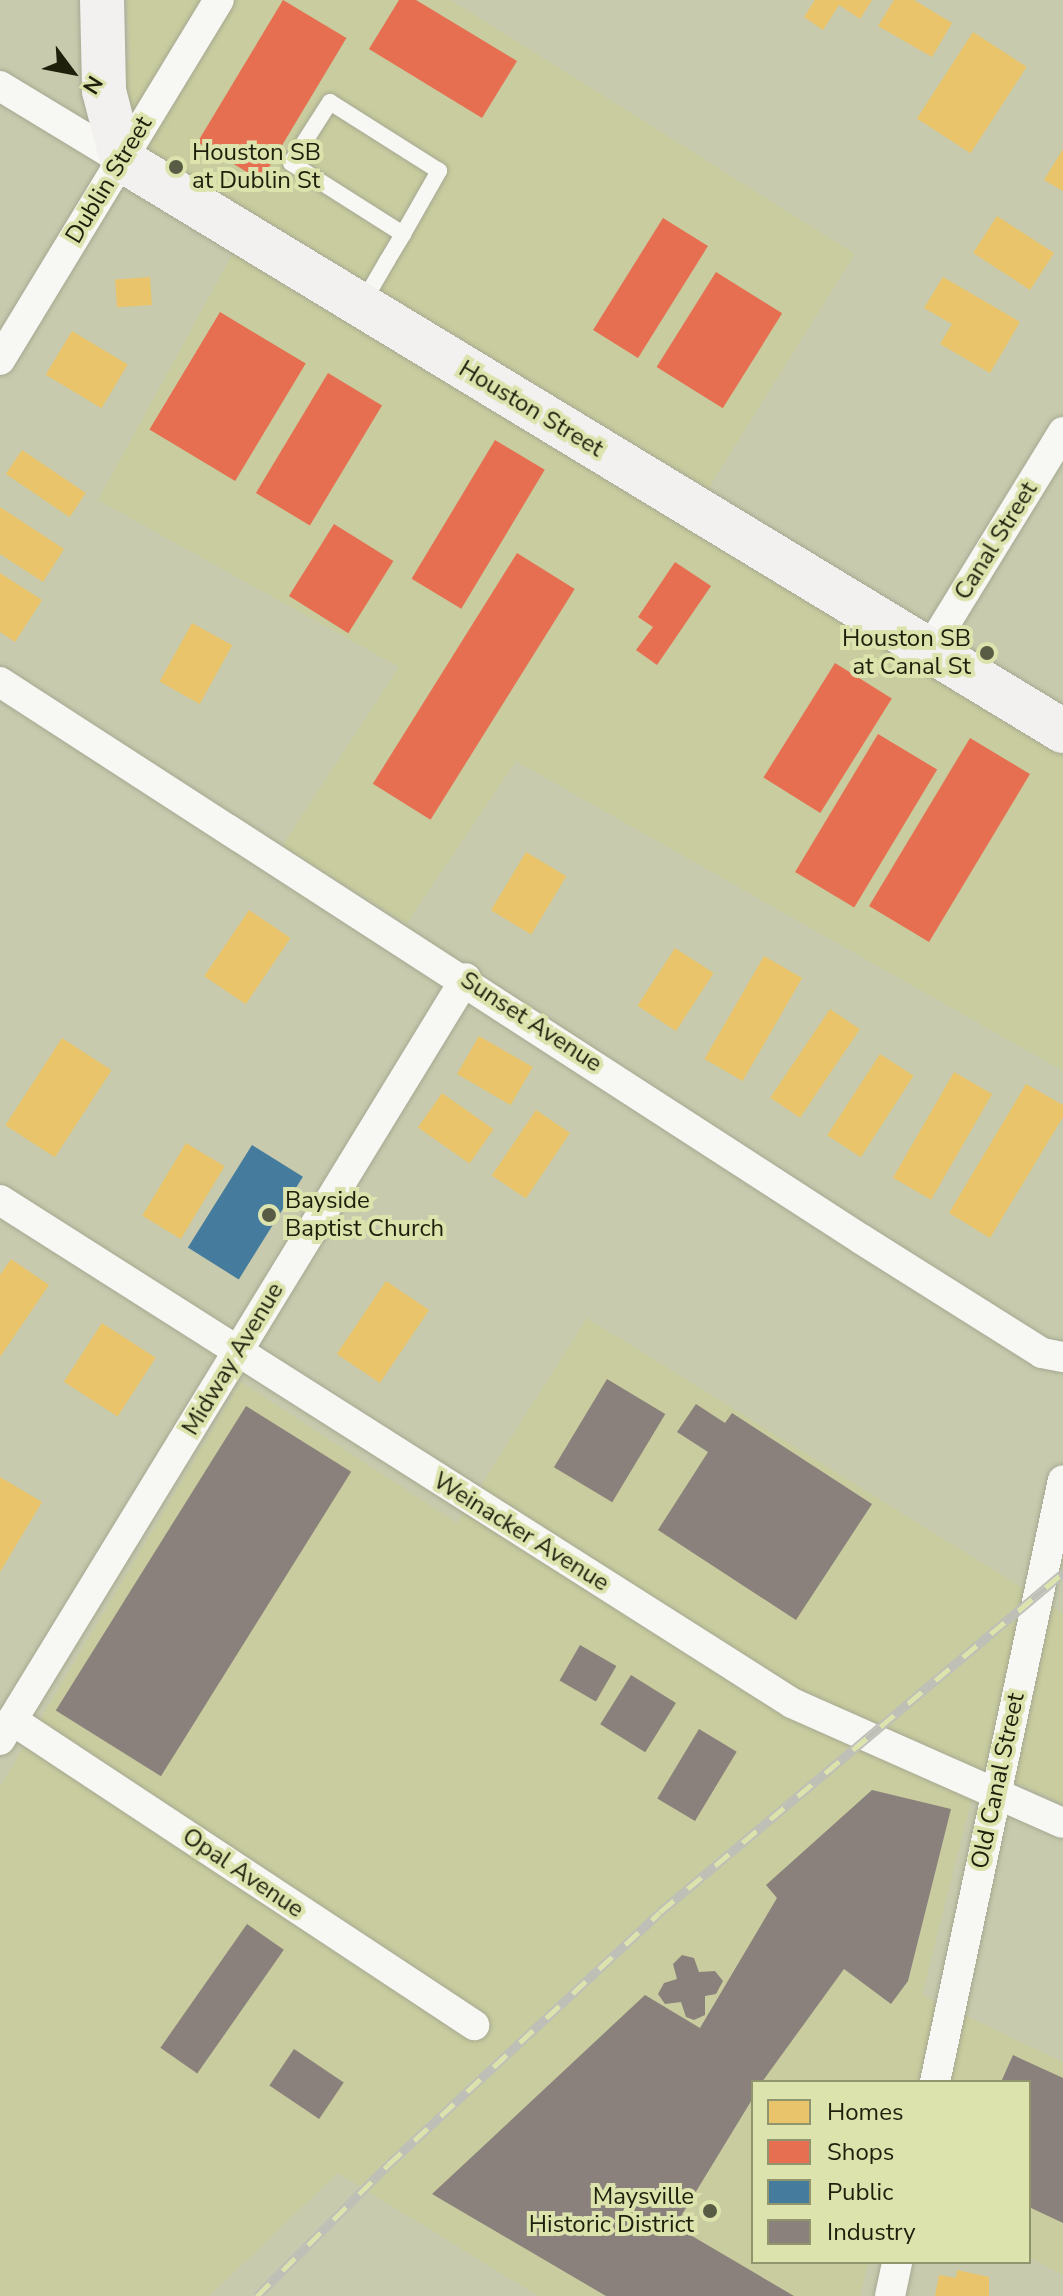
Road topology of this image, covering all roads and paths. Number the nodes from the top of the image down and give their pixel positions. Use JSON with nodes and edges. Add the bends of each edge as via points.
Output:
{"nodes":[{"id":1,"x":102,"y":0,"type":"edge"},
{"id":2,"x":219,"y":0,"type":"edge"},
{"id":3,"x":0,"y":86,"type":"edge"},
{"id":4,"x":122,"y":160,"type":"junction"},
{"id":5,"x":403,"y":234,"type":"junction"},
{"id":6,"x":361,"y":306,"type":"junction"},
{"id":7,"x":0,"y":360,"type":"edge"},
{"id":8,"x":1063,"y":432,"type":"edge"},
{"id":9,"x":929,"y":650,"type":"junction"},
{"id":10,"x":0,"y":682,"type":"edge"},
{"id":11,"x":1063,"y":731,"type":"edge"},
{"id":12,"x":466,"y":978,"type":"junction"},
{"id":13,"x":0,"y":1200,"type":"edge"},
{"id":14,"x":237,"y":1353,"type":"junction"},
{"id":15,"x":1063,"y":1357,"type":"edge"},
{"id":16,"x":1063,"y":1480,"type":"edge"},
{"id":17,"x":6,"y":1730,"type":"edge"},
{"id":18,"x":996,"y":1793,"type":"junction"},
{"id":19,"x":1063,"y":1823,"type":"edge"},
{"id":20,"x":474,"y":2025,"type":"dead end"},
{"id":21,"x":935,"y":2080,"type":"edge"},
{"id":22,"x":897,"y":2264,"type":"edge"},
{"id":23,"x":890,"y":2296,"type":"edge"}],
"edges":[{"from":1,"to":4,"type":"street","via":[[104,91]]},
{"from":2,"to":4,"type":"street","name":"Dublin Street"},
{"from":3,"to":4,"type":"street","name":"Houston Street"},
{"from":4,"to":6,"type":"street","name":"Houston Street"},
{"from":4,"to":7,"type":"street","name":"Dublin Street"},
{"from":5,"to":5,"type":"lane","via":[[439,171],[330,102],[291,163]]},
{"from":5,"to":6,"type":"lane"},
{"from":6,"to":9,"type":"street","name":"Houston Street"},
{"from":8,"to":9,"type":"street","name":"Canal Street"},
{"from":9,"to":11,"type":"street","name":"Houston Street"},
{"from":10,"to":12,"type":"street","name":"Sunset Avenue"},
{"from":12,"to":14,"type":"street","name":"Midway Avenue"},
{"from":12,"to":15,"type":"street","name":"Sunset Avenue","via":[[887,1255],[1042,1353]]},
{"from":13,"to":14,"type":"street","name":"Weinacker Avenue"},
{"from":14,"to":17,"type":"street","name":"Midway Avenue"},
{"from":14,"to":18,"type":"street","name":"Weinacker Avenue","via":[[792,1703]]},
{"from":16,"to":18,"type":"street","name":"Old Canal Street"},
{"from":17,"to":20,"type":"street","name":"Opal Avenue"},
{"from":18,"to":19,"type":"street","name":"Weinacker Avenue"},
{"from":18,"to":21,"type":"street","name":"Old Canal Street"},
{"from":22,"to":23,"type":"street"}]}
